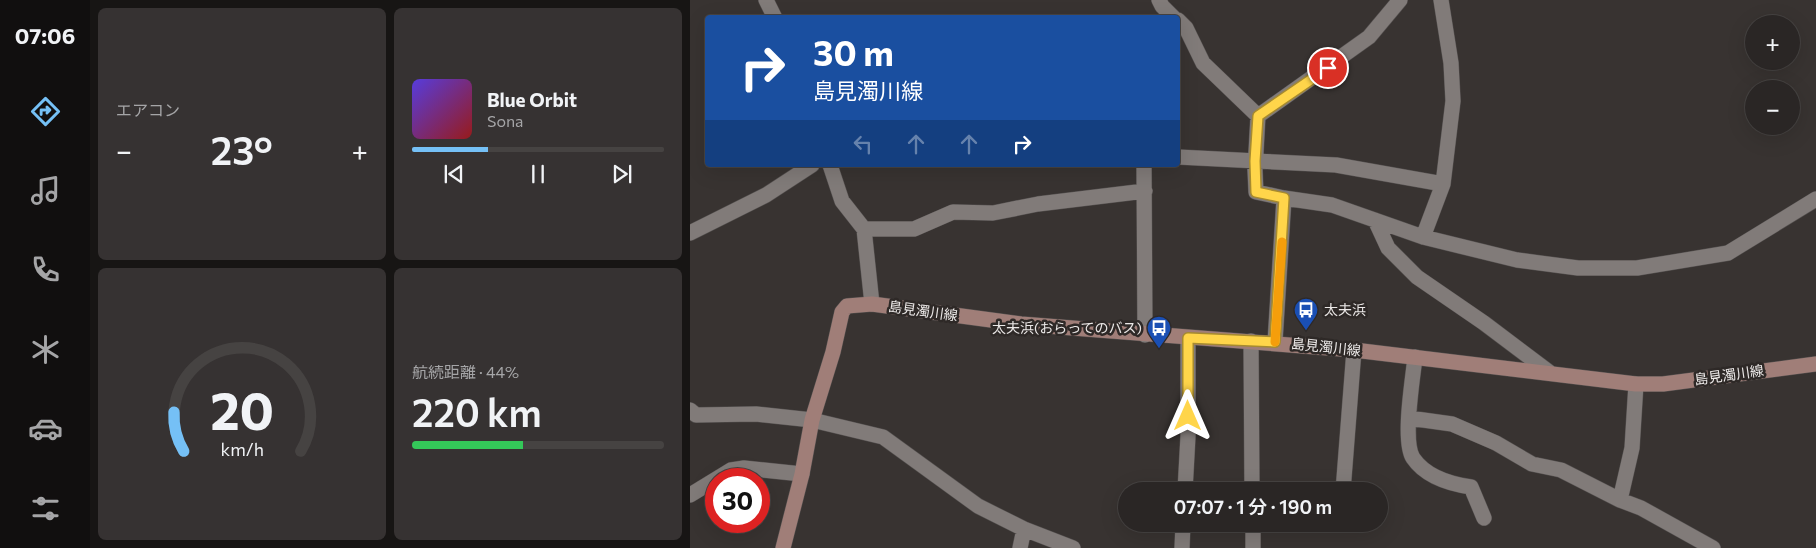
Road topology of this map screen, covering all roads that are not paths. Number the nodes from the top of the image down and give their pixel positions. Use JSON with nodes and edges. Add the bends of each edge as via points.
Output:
{"nodes":[{"id":1,"x":766,"y":0,"type":"edge"},
{"id":2,"x":1400,"y":0,"type":"edge"},
{"id":3,"x":1441,"y":0,"type":"edge"},
{"id":4,"x":774,"y":15,"type":"edge"},
{"id":5,"x":1180,"y":22,"type":"edge"},
{"id":6,"x":1258,"y":116,"type":"junction"},
{"id":7,"x":1180,"y":158,"type":"edge"},
{"id":8,"x":1255,"y":161,"type":"junction"},
{"id":9,"x":809,"y":167,"type":"edge"},
{"id":10,"x":831,"y":167,"type":"edge"},
{"id":11,"x":1144,"y":167,"type":"edge"},
{"id":12,"x":1442,"y":184,"type":"junction"},
{"id":13,"x":1145,"y":191,"type":"junction"},
{"id":14,"x":1284,"y":198,"type":"junction"},
{"id":15,"x":1816,"y":199,"type":"edge"},
{"id":16,"x":1375,"y":220,"type":"junction"},
{"id":17,"x":864,"y":229,"type":"junction"},
{"id":18,"x":690,"y":233,"type":"edge"},
{"id":19,"x":1424,"y":237,"type":"junction"},
{"id":20,"x":872,"y":304,"type":"junction"},
{"id":21,"x":1145,"y":335,"type":"junction"},
{"id":22,"x":1188,"y":338,"type":"junction"},
{"id":23,"x":1251,"y":341,"type":"junction"},
{"id":24,"x":1275,"y":342,"type":"junction"},
{"id":25,"x":1354,"y":350,"type":"junction"},
{"id":26,"x":1415,"y":357,"type":"junction"},
{"id":27,"x":1816,"y":364,"type":"edge"},
{"id":28,"x":1549,"y":372,"type":"junction"},
{"id":29,"x":1636,"y":384,"type":"junction"},
{"id":30,"x":690,"y":410,"type":"edge"},
{"id":31,"x":1409,"y":418,"type":"junction"},
{"id":32,"x":812,"y":420,"type":"junction"},
{"id":33,"x":802,"y":474,"type":"junction"},
{"id":34,"x":1185,"y":482,"type":"edge"},
{"id":35,"x":1252,"y":482,"type":"edge"},
{"id":36,"x":1345,"y":482,"type":"edge"},
{"id":37,"x":690,"y":496,"type":"edge"},
{"id":38,"x":1620,"y":500,"type":"junction"},
{"id":39,"x":1484,"y":518,"type":"dead end"},
{"id":40,"x":1024,"y":530,"type":"junction"},
{"id":41,"x":1183,"y":532,"type":"edge"},
{"id":42,"x":1253,"y":532,"type":"edge"},
{"id":43,"x":784,"y":548,"type":"edge"},
{"id":44,"x":1020,"y":548,"type":"edge"},
{"id":45,"x":1073,"y":548,"type":"edge"},
{"id":46,"x":1182,"y":548,"type":"edge"},
{"id":47,"x":1253,"y":548,"type":"edge"},
{"id":48,"x":1714,"y":548,"type":"edge"}],
"edges":[{"from":1,"to":4,"type":"street"},
{"from":2,"to":6,"type":"street","via":[[1369,37]]},
{"from":3,"to":12,"type":"street","via":[[1451,62],[1453,101]]},
{"from":5,"to":6,"type":"street","via":[[1203,63]]},
{"from":6,"to":8,"type":"street"},
{"from":7,"to":8,"type":"street"},
{"from":8,"to":12,"type":"street","via":[[1336,165]]},
{"from":8,"to":14,"type":"street","via":[[1256,192]]},
{"from":9,"to":18,"type":"street","via":[[766,195]]},
{"from":10,"to":17,"type":"street","via":[[842,201]]},
{"from":11,"to":13,"type":"street"},
{"from":12,"to":19,"type":"street"},
{"from":13,"to":17,"type":"street","via":[[993,213],[953,212],[914,229]]},
{"from":13,"to":21,"type":"street"},
{"from":14,"to":16,"type":"street","via":[[1332,205]]},
{"from":14,"to":24,"type":"street"},
{"from":15,"to":19,"type":"street","via":[[1728,253],[1637,268],[1578,268],[1517,260]]},
{"from":16,"to":19,"type":"street"},
{"from":16,"to":28,"type":"street","via":[[1388,248],[1417,277]]},
{"from":17,"to":20,"type":"street"},
{"from":20,"to":21,"type":"main road","name":"島見濁川線","via":[[1021,324]]},
{"from":20,"to":32,"type":"main road","name":"島見濁川線","via":[[848,306],[842,312]]},
{"from":21,"to":22,"type":"main road","name":"島見濁川線"},
{"from":22,"to":23,"type":"main road","name":"島見濁川線"},
{"from":22,"to":34,"type":"street"},
{"from":23,"to":24,"type":"main road","name":"島見濁川線"},
{"from":23,"to":35,"type":"street"},
{"from":24,"to":25,"type":"main road","name":"島見濁川線"},
{"from":25,"to":26,"type":"main road","name":"島見濁川線"},
{"from":25,"to":36,"type":"street"},
{"from":26,"to":28,"type":"main road","name":"島見濁川線"},
{"from":26,"to":31,"type":"street"},
{"from":27,"to":29,"type":"main road","name":"島見濁川線","via":[[1663,384]]},
{"from":28,"to":29,"type":"main road","name":"島見濁川線"},
{"from":29,"to":38,"type":"street","via":[[1632,448]]},
{"from":30,"to":32,"type":"street","via":[[696,415],[756,414]]},
{"from":31,"to":38,"type":"street","via":[[1452,424],[1532,464],[1561,470]]},
{"from":31,"to":39,"type":"street","via":[[1412,457],[1429,473],[1451,484],[1470,487]]},
{"from":32,"to":33,"type":"main road","name":"島見濁川線"},
{"from":32,"to":40,"type":"street","via":[[883,437],[978,506]]},
{"from":33,"to":37,"type":"street","via":[[744,468],[731,470]]},
{"from":33,"to":43,"type":"main road","name":"島見濁川線"},
{"from":38,"to":48,"type":"street"},
{"from":40,"to":44,"type":"street"},
{"from":40,"to":45,"type":"street"},
{"from":41,"to":46,"type":"street"},
{"from":42,"to":47,"type":"street"}]}
